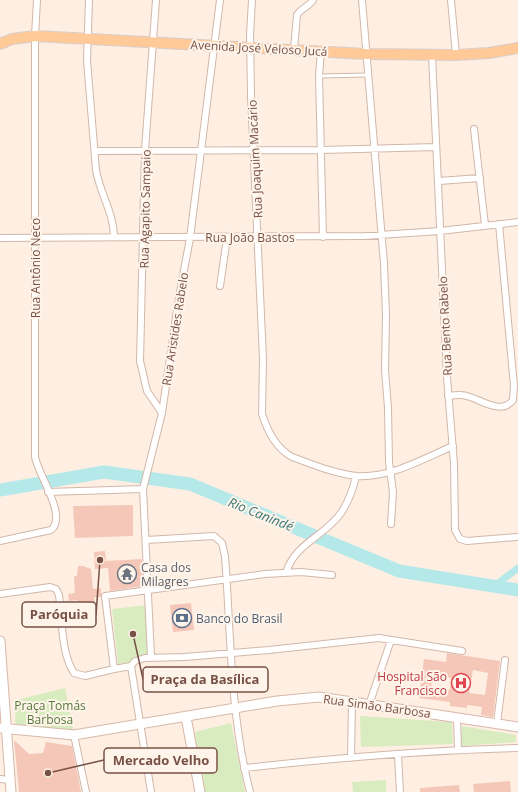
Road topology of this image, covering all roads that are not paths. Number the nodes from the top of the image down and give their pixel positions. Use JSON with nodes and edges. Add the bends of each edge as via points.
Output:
{"nodes":[{"id":1,"x":37,"y":0,"type":"edge"},
{"id":2,"x":89,"y":0,"type":"edge"},
{"id":3,"x":156,"y":0,"type":"edge"},
{"id":4,"x":220,"y":0,"type":"edge"},
{"id":5,"x":252,"y":0,"type":"edge"},
{"id":6,"x":313,"y":0,"type":"edge"},
{"id":7,"x":362,"y":0,"type":"edge"},
{"id":8,"x":451,"y":0,"type":"edge"},
{"id":9,"x":35,"y":36,"type":"junction"},
{"id":10,"x":89,"y":38,"type":"junction"},
{"id":11,"x":155,"y":43,"type":"junction"},
{"id":12,"x":0,"y":44,"type":"edge"},
{"id":13,"x":215,"y":46,"type":"junction"},
{"id":14,"x":251,"y":48,"type":"junction"},
{"id":15,"x":518,"y":48,"type":"edge"},
{"id":16,"x":294,"y":49,"type":"junction"},
{"id":17,"x":321,"y":50,"type":"junction"},
{"id":18,"x":366,"y":54,"type":"junction"},
{"id":19,"x":432,"y":55,"type":"junction"},
{"id":20,"x":456,"y":55,"type":"junction"},
{"id":21,"x":368,"y":75,"type":"junction"},
{"id":22,"x":319,"y":76,"type":"junction"},
{"id":23,"x":474,"y":129,"type":"dead end"},
{"id":24,"x":436,"y":146,"type":"junction"},
{"id":25,"x":373,"y":148,"type":"junction"},
{"id":26,"x":145,"y":150,"type":"junction"},
{"id":27,"x":201,"y":150,"type":"junction"},
{"id":28,"x":254,"y":150,"type":"junction"},
{"id":29,"x":322,"y":150,"type":"junction"},
{"id":30,"x":95,"y":151,"type":"junction"},
{"id":31,"x":480,"y":178,"type":"junction"},
{"id":32,"x":438,"y":181,"type":"junction"},
{"id":33,"x":518,"y":222,"type":"edge"},
{"id":34,"x":499,"y":224,"type":"junction"},
{"id":35,"x":485,"y":225,"type":"junction"},
{"id":36,"x":440,"y":231,"type":"junction"},
{"id":37,"x":381,"y":236,"type":"junction"},
{"id":38,"x":143,"y":237,"type":"junction"},
{"id":39,"x":323,"y":237,"type":"junction"},
{"id":40,"x":0,"y":238,"type":"edge"},
{"id":41,"x":114,"y":238,"type":"junction"},
{"id":42,"x":190,"y":238,"type":"junction"},
{"id":43,"x":227,"y":238,"type":"junction"},
{"id":44,"x":259,"y":238,"type":"junction"},
{"id":45,"x":35,"y":239,"type":"junction"},
{"id":46,"x":220,"y":286,"type":"dead end"},
{"id":47,"x":448,"y":396,"type":"junction"},
{"id":48,"x":162,"y":413,"type":"junction"},
{"id":49,"x":453,"y":446,"type":"junction"},
{"id":50,"x":390,"y":472,"type":"junction"},
{"id":51,"x":356,"y":476,"type":"junction"},
{"id":52,"x":144,"y":486,"type":"junction"},
{"id":53,"x":47,"y":490,"type":"junction"},
{"id":54,"x":392,"y":524,"type":"dead end"},
{"id":55,"x":517,"y":537,"type":"dead end"},
{"id":56,"x":146,"y":540,"type":"junction"},
{"id":57,"x":0,"y":541,"type":"edge"},
{"id":58,"x":286,"y":573,"type":"junction"},
{"id":59,"x":332,"y":575,"type":"dead end"},
{"id":60,"x":227,"y":580,"type":"junction"},
{"id":61,"x":148,"y":590,"type":"junction"},
{"id":62,"x":0,"y":594,"type":"edge"},
{"id":63,"x":0,"y":640,"type":"edge"},
{"id":64,"x":391,"y":640,"type":"junction"},
{"id":65,"x":462,"y":651,"type":"dead end"},
{"id":66,"x":230,"y":652,"type":"junction"},
{"id":67,"x":1,"y":654,"type":"edge"},
{"id":68,"x":151,"y":657,"type":"junction"},
{"id":69,"x":505,"y":660,"type":"dead end"},
{"id":70,"x":132,"y":666,"type":"junction"},
{"id":71,"x":114,"y":669,"type":"junction"},
{"id":72,"x":352,"y":702,"type":"junction"},
{"id":73,"x":369,"y":705,"type":"junction"},
{"id":74,"x":235,"y":708,"type":"junction"},
{"id":75,"x":186,"y":717,"type":"junction"},
{"id":76,"x":457,"y":718,"type":"junction"},
{"id":77,"x":497,"y":723,"type":"junction"},
{"id":78,"x":141,"y":724,"type":"junction"},
{"id":79,"x":518,"y":727,"type":"edge"},
{"id":80,"x":3,"y":728,"type":"edge"},
{"id":81,"x":74,"y":735,"type":"junction"},
{"id":82,"x":518,"y":748,"type":"edge"},
{"id":83,"x":458,"y":749,"type":"junction"},
{"id":84,"x":398,"y":755,"type":"junction"},
{"id":85,"x":351,"y":758,"type":"junction"},
{"id":86,"x":244,"y":768,"type":"junction"},
{"id":87,"x":0,"y":779,"type":"edge"},
{"id":88,"x":10,"y":780,"type":"junction"},
{"id":89,"x":11,"y":792,"type":"edge"},
{"id":90,"x":86,"y":792,"type":"edge"},
{"id":91,"x":150,"y":792,"type":"edge"},
{"id":92,"x":200,"y":792,"type":"edge"},
{"id":93,"x":250,"y":792,"type":"edge"},
{"id":94,"x":400,"y":792,"type":"edge"}],
"edges":[{"from":1,"to":9,"type":"street","name":"Rua Antônio Neco"},
{"from":2,"to":10,"type":"street"},
{"from":3,"to":11,"type":"street","name":"Rua Agapito Sampaio"},
{"from":4,"to":13,"type":"street","name":"Rua Aristides Rabelo"},
{"from":5,"to":14,"type":"street","name":"Rua Joaquim Macário"},
{"from":6,"to":16,"type":"street","via":[[297,15]]},
{"from":7,"to":18,"type":"street"},
{"from":8,"to":20,"type":"street"},
{"from":9,"to":10,"type":"main road","name":"Avenida José Veloso Jucá"},
{"from":9,"to":12,"type":"main road","name":"Avenida José Veloso Jucá","via":[[12,39]]},
{"from":9,"to":45,"type":"street","name":"Rua Antônio Neco"},
{"from":10,"to":11,"type":"main road","name":"Avenida José Veloso Jucá"},
{"from":10,"to":30,"type":"street","via":[[88,78]]},
{"from":11,"to":13,"type":"main road","name":"Avenida José Veloso Jucá"},
{"from":11,"to":26,"type":"street","name":"Rua Agapito Sampaio"},
{"from":13,"to":14,"type":"main road","name":"Avenida José Veloso Jucá"},
{"from":13,"to":27,"type":"street","name":"Rua Aristides Rabelo"},
{"from":14,"to":16,"type":"main road","name":"Avenida José Veloso Jucá"},
{"from":14,"to":28,"type":"street","name":"Rua Joaquim Macário"},
{"from":15,"to":20,"type":"main road","name":"Avenida José Veloso Jucá"},
{"from":16,"to":17,"type":"main road","name":"Avenida José Veloso Jucá"},
{"from":17,"to":18,"type":"main road","name":"Avenida José Veloso Jucá"},
{"from":17,"to":22,"type":"street"},
{"from":18,"to":19,"type":"main road","name":"Avenida José Veloso Jucá"},
{"from":18,"to":21,"type":"street"},
{"from":19,"to":20,"type":"main road","name":"Avenida José Veloso Jucá"},
{"from":19,"to":24,"type":"street","name":"Rua Bento Rabelo"},
{"from":21,"to":22,"type":"lane"},
{"from":21,"to":25,"type":"street"},
{"from":22,"to":29,"type":"street"},
{"from":23,"to":31,"type":"street"},
{"from":24,"to":25,"type":"street"},
{"from":24,"to":32,"type":"street","name":"Rua Bento Rabelo"},
{"from":25,"to":29,"type":"street"},
{"from":25,"to":37,"type":"street"},
{"from":26,"to":27,"type":"street"},
{"from":26,"to":30,"type":"street"},
{"from":26,"to":38,"type":"street","name":"Rua Agapito Sampaio"},
{"from":27,"to":28,"type":"street"},
{"from":27,"to":42,"type":"street","name":"Rua Aristides Rabelo"},
{"from":28,"to":29,"type":"street"},
{"from":28,"to":44,"type":"street","name":"Rua Joaquim Macário"},
{"from":29,"to":39,"type":"street"},
{"from":30,"to":41,"type":"street","via":[[99,184],[110,210]]},
{"from":31,"to":32,"type":"street"},
{"from":31,"to":35,"type":"street"},
{"from":32,"to":36,"type":"street","name":"Rua Bento Rabelo"},
{"from":33,"to":34,"type":"street","name":"Rua João Bastos"},
{"from":34,"to":35,"type":"street","name":"Rua João Bastos"},
{"from":34,"to":47,"type":"street","via":[[514,400],[508,405],[497,407],[465,396]]},
{"from":35,"to":36,"type":"street","name":"Rua João Bastos"},
{"from":36,"to":37,"type":"street","name":"Rua João Bastos"},
{"from":36,"to":47,"type":"street","name":"Rua Bento Rabelo"},
{"from":37,"to":39,"type":"street","name":"Rua João Bastos"},
{"from":37,"to":50,"type":"street"},
{"from":38,"to":41,"type":"street","name":"Rua João Bastos"},
{"from":38,"to":42,"type":"street","name":"Rua João Bastos"},
{"from":38,"to":48,"type":"street","name":"Rua Agapito Sampaio","via":[[140,361],[147,391]]},
{"from":39,"to":44,"type":"street","name":"Rua João Bastos"},
{"from":40,"to":45,"type":"street","name":"Rua João Bastos"},
{"from":41,"to":45,"type":"street","name":"Rua João Bastos"},
{"from":42,"to":43,"type":"street","name":"Rua João Bastos"},
{"from":42,"to":48,"type":"street","name":"Rua Aristides Rabelo"},
{"from":43,"to":44,"type":"street","name":"Rua João Bastos"},
{"from":43,"to":46,"type":"street"},
{"from":44,"to":51,"type":"street","name":"Rua Joaquim Macário","via":[[262,414],[277,446],[284,453],[292,458]]},
{"from":45,"to":53,"type":"street","name":"Rua Antônio Neco","via":[[35,457]]},
{"from":47,"to":49,"type":"street","name":"Rua Bento Rabelo"},
{"from":48,"to":52,"type":"street","name":"Rua Aristides Rabelo"},
{"from":49,"to":50,"type":"street"},
{"from":49,"to":55,"type":"street","name":"Rua Bento Rabelo","via":[[457,536],[467,541]]},
{"from":50,"to":51,"type":"street"},
{"from":50,"to":54,"type":"street","via":[[393,492]]},
{"from":51,"to":58,"type":"street","via":[[352,494],[341,514],[295,553]]},
{"from":52,"to":53,"type":"street"},
{"from":52,"to":56,"type":"street","name":"Rua Aristides Rabelo"},
{"from":53,"to":57,"type":"street","name":"Rua Antônio Neco","via":[[56,511],[55,526],[51,530]]},
{"from":56,"to":60,"type":"street","via":[[214,536],[218,538],[224,550]]},
{"from":56,"to":61,"type":"street","name":"Rua Aristides Rabelo"},
{"from":58,"to":59,"type":"street"},
{"from":58,"to":60,"type":"street"},
{"from":60,"to":61,"type":"street"},
{"from":60,"to":66,"type":"street"},
{"from":61,"to":68,"type":"street","name":"Rua Aristides Rabelo"},
{"from":61,"to":71,"type":"street","via":[[105,596]]},
{"from":62,"to":71,"type":"street","via":[[50,587],[56,589],[66,652],[74,673],[85,676]]},
{"from":63,"to":67,"type":"street"},
{"from":64,"to":65,"type":"street"},
{"from":64,"to":66,"type":"street","via":[[357,640]]},
{"from":64,"to":73,"type":"street"},
{"from":66,"to":68,"type":"street","via":[[185,657]]},
{"from":66,"to":74,"type":"street"},
{"from":67,"to":80,"type":"street"},
{"from":68,"to":70,"type":"street","via":[[139,659]]},
{"from":69,"to":77,"type":"street"},
{"from":70,"to":71,"type":"street"},
{"from":70,"to":78,"type":"street"},
{"from":72,"to":73,"type":"street","name":"Rua Simão Barbosa"},
{"from":72,"to":74,"type":"street","name":"Rua Simão Barbosa","via":[[305,698]]},
{"from":72,"to":85,"type":"street"},
{"from":73,"to":76,"type":"street","name":"Rua Simão Barbosa"},
{"from":74,"to":75,"type":"street","name":"Rua Simão Barbosa"},
{"from":74,"to":86,"type":"street"},
{"from":75,"to":78,"type":"street","name":"Rua Simão Barbosa"},
{"from":75,"to":92,"type":"street"},
{"from":76,"to":77,"type":"street","name":"Rua Simão Barbosa"},
{"from":76,"to":83,"type":"street"},
{"from":77,"to":79,"type":"street","name":"Rua Simão Barbosa"},
{"from":78,"to":81,"type":"street","name":"Rua Simão Barbosa"},
{"from":78,"to":91,"type":"street"},
{"from":80,"to":81,"type":"street","name":"Rua Simão Barbosa"},
{"from":80,"to":88,"type":"street"},
{"from":81,"to":90,"type":"street"},
{"from":82,"to":83,"type":"street"},
{"from":83,"to":84,"type":"street"},
{"from":84,"to":85,"type":"street"},
{"from":84,"to":94,"type":"street"},
{"from":85,"to":86,"type":"street"},
{"from":86,"to":93,"type":"street"},
{"from":87,"to":88,"type":"street"},
{"from":88,"to":89,"type":"street"}]}
